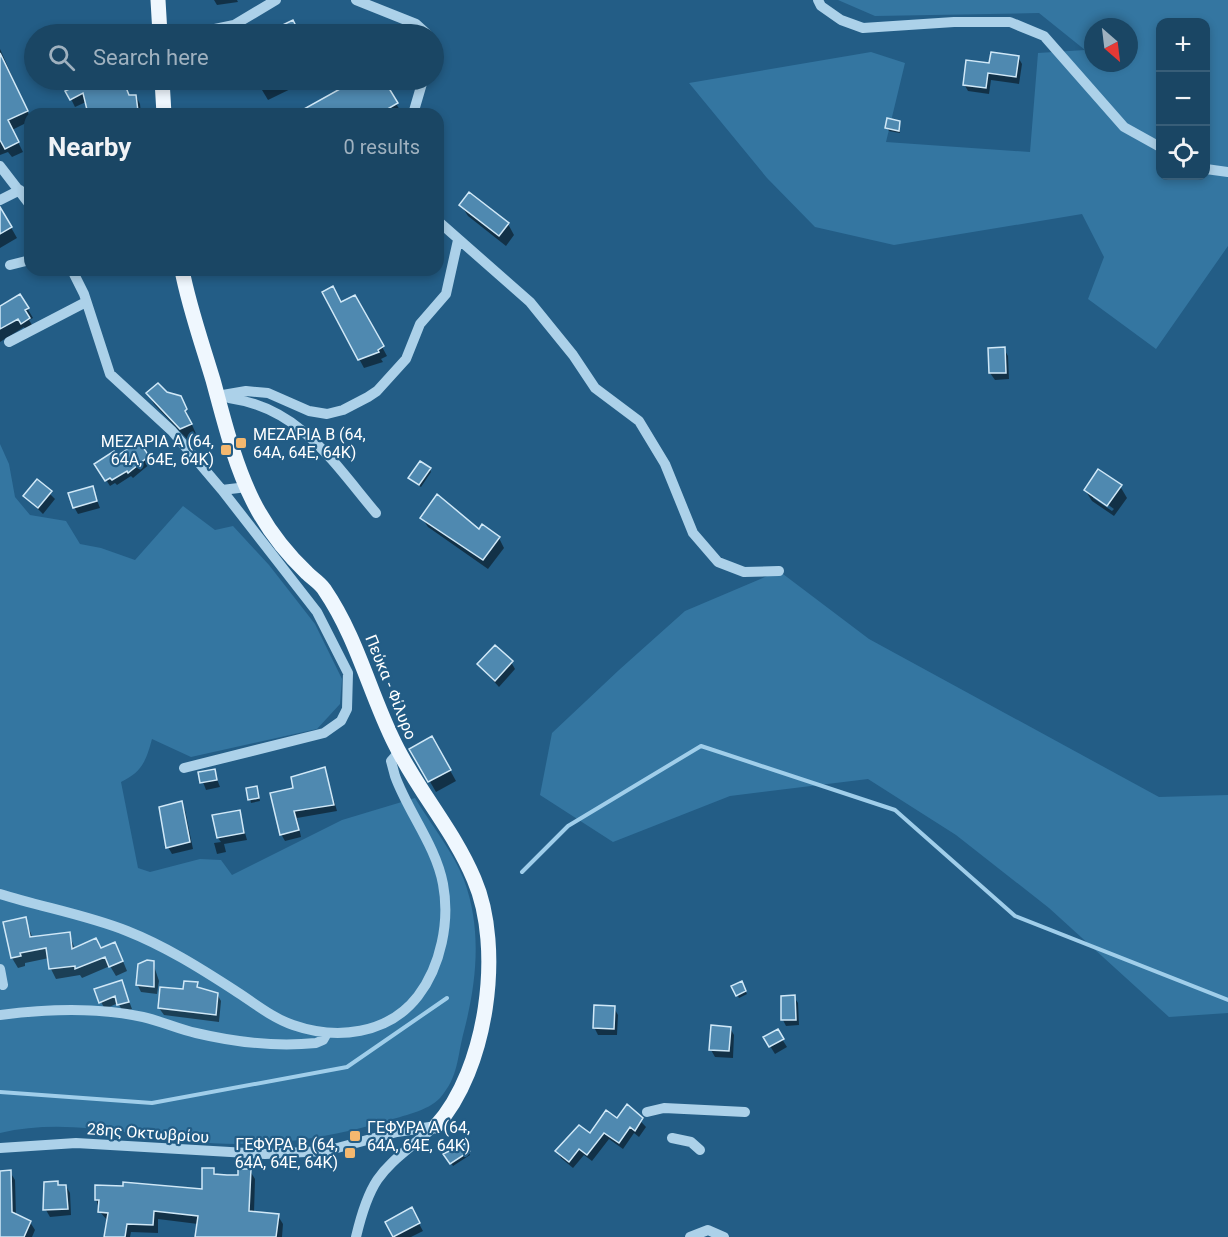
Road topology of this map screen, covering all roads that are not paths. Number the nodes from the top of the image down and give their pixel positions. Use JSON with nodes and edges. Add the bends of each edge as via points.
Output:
{"nodes":[{"id":1,"x":158,"y":0,"type":"edge"},
{"id":2,"x":276,"y":0,"type":"edge"},
{"id":3,"x":356,"y":0,"type":"edge"},
{"id":4,"x":818,"y":0,"type":"edge"},
{"id":5,"x":159,"y":24,"type":"edge"},
{"id":6,"x":236,"y":24,"type":"edge"},
{"id":7,"x":416,"y":24,"type":"edge"},
{"id":8,"x":163,"y":90,"type":"edge"},
{"id":9,"x":420,"y":90,"type":"edge"},
{"id":10,"x":164,"y":108,"type":"edge"},
{"id":11,"x":415,"y":108,"type":"edge"},
{"id":12,"x":1156,"y":144,"type":"edge"},
{"id":13,"x":0,"y":166,"type":"edge"},
{"id":14,"x":1210,"y":170,"type":"edge"},
{"id":15,"x":1228,"y":172,"type":"edge"},
{"id":16,"x":20,"y":190,"type":"junction"},
{"id":17,"x":24,"y":196,"type":"edge"},
{"id":18,"x":0,"y":200,"type":"edge"},
{"id":19,"x":444,"y":227,"type":"edge"},
{"id":20,"x":458,"y":240,"type":"junction"},
{"id":21,"x":24,"y":261,"type":"edge"},
{"id":22,"x":9,"y":265,"type":"dead end"},
{"id":23,"x":75,"y":276,"type":"edge"},
{"id":24,"x":184,"y":276,"type":"edge"},
{"id":25,"x":86,"y":302,"type":"junction"},
{"id":26,"x":9,"y":342,"type":"dead end"},
{"id":27,"x":217,"y":396,"type":"junction"},
{"id":28,"x":247,"y":487,"type":"junction"},
{"id":29,"x":222,"y":490,"type":"junction"},
{"id":30,"x":376,"y":513,"type":"dead end"},
{"id":31,"x":779,"y":571,"type":"dead end"},
{"id":32,"x":399,"y":752,"type":"junction"},
{"id":33,"x":184,"y":768,"type":"dead end"},
{"id":34,"x":0,"y":894,"type":"edge"},
{"id":35,"x":0,"y":969,"type":"edge"},
{"id":36,"x":3,"y":985,"type":"dead end"},
{"id":37,"x":0,"y":1015,"type":"edge"},
{"id":38,"x":327,"y":1033,"type":"junction"},
{"id":39,"x":647,"y":1112,"type":"dead end"},
{"id":40,"x":745,"y":1112,"type":"dead end"},
{"id":41,"x":436,"y":1126,"type":"junction"},
{"id":42,"x":672,"y":1138,"type":"dead end"},
{"id":43,"x":0,"y":1149,"type":"edge"},
{"id":44,"x":700,"y":1150,"type":"dead end"},
{"id":45,"x":356,"y":1237,"type":"edge"},
{"id":46,"x":690,"y":1237,"type":"edge"},
{"id":47,"x":724,"y":1237,"type":"edge"}],
"edges":[{"from":1,"to":5,"type":"main road"},
{"from":2,"to":6,"type":"street"},
{"from":3,"to":7,"type":"street"},
{"from":4,"to":12,"type":"street","via":[[841,20],[863,28],[1010,22],[1044,36],[1124,127]]},
{"from":8,"to":10,"type":"main road"},
{"from":9,"to":11,"type":"street"},
{"from":13,"to":16,"type":"street"},
{"from":14,"to":15,"type":"street"},
{"from":16,"to":17,"type":"street"},
{"from":16,"to":18,"type":"street"},
{"from":19,"to":20,"type":"street"},
{"from":20,"to":27,"type":"street","via":[[446,294],[420,324],[405,359],[368,397],[327,414],[309,411],[268,393],[246,391]]},
{"from":20,"to":31,"type":"street","via":[[530,302],[594,388],[639,421],[665,464],[693,533],[718,562],[744,572]]},
{"from":21,"to":22,"type":"street"},
{"from":23,"to":25,"type":"street"},
{"from":24,"to":27,"type":"main road","name":"Πεύκα - Φίλυρο"},
{"from":25,"to":26,"type":"street"},
{"from":25,"to":29,"type":"street","via":[[110,374],[172,431]]},
{"from":27,"to":28,"type":"main road","name":"Πεύκα - Φίλυρο"},
{"from":27,"to":30,"type":"street","via":[[251,401],[290,420],[326,454]]},
{"from":28,"to":29,"type":"street"},
{"from":28,"to":32,"type":"main road","name":"Πεύκα - Φίλυρο","via":[[275,535],[317,580],[341,616]]},
{"from":29,"to":33,"type":"street","via":[[317,612],[348,673],[347,709],[341,721],[324,733]]},
{"from":32,"to":38,"type":"street","via":[[391,758],[392,768],[443,884],[445,908],[438,958],[423,990],[400,1013],[370,1028]]},
{"from":32,"to":41,"type":"main road","name":"Πεύκα - Φίλυρο","via":[[471,871],[486,923],[488,972],[477,1047],[462,1089]]},
{"from":34,"to":38,"type":"street","via":[[126,931],[185,959],[277,1018]]},
{"from":35,"to":36,"type":"street"},
{"from":37,"to":38,"type":"street","via":[[117,1012],[197,1034],[251,1042],[316,1043]]},
{"from":39,"to":40,"type":"street","via":[[664,1108]]},
{"from":41,"to":43,"type":"street","name":"28ης Οκτωβρίου","via":[[326,1151],[265,1155],[76,1143]]},
{"from":41,"to":45,"type":"street","via":[[380,1173],[369,1193]]},
{"from":42,"to":44,"type":"street","via":[[691,1142]]},
{"from":46,"to":47,"type":"street","via":[[708,1230]]}]}
